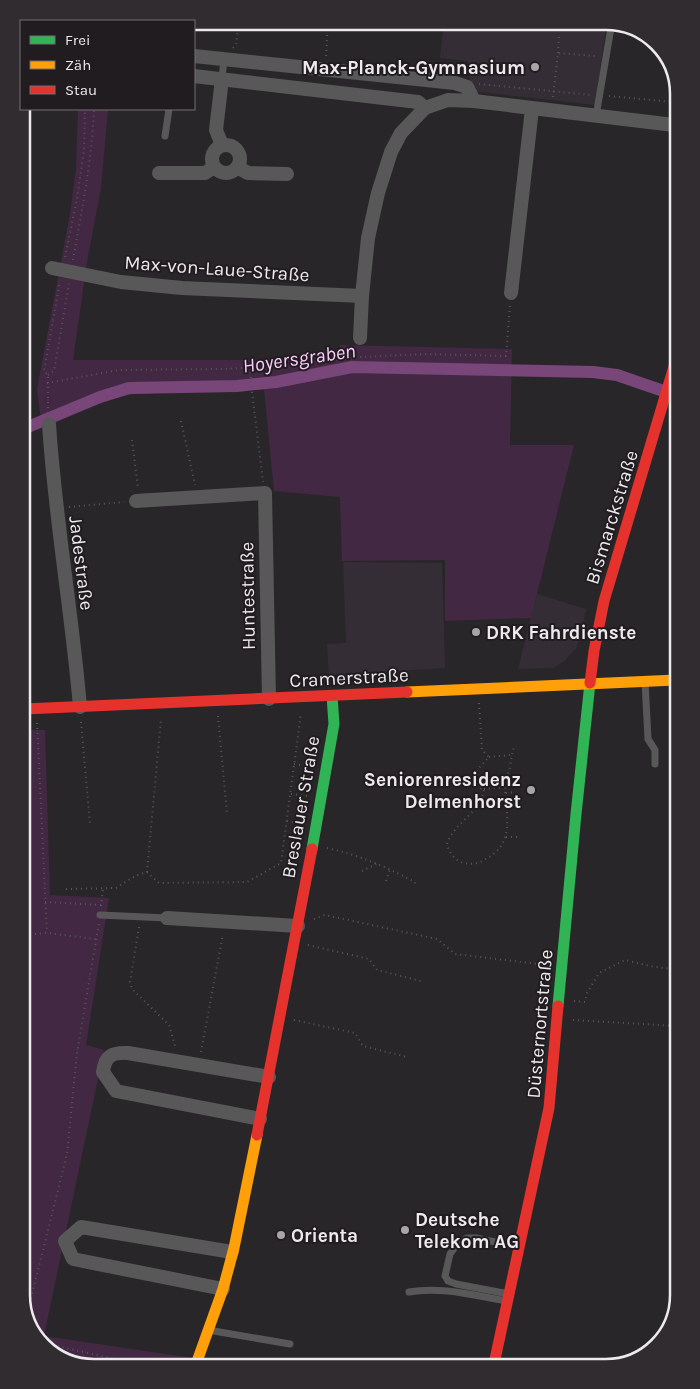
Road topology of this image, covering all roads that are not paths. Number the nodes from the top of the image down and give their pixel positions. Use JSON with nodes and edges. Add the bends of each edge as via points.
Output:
{"nodes":[{"id":1,"x":611,"y":30,"type":"edge"},
{"id":2,"x":195,"y":56,"type":"edge"},
{"id":3,"x":224,"y":58,"type":"junction"},
{"id":4,"x":195,"y":76,"type":"edge"},
{"id":5,"x":222,"y":79,"type":"junction"},
{"id":6,"x":474,"y":101,"type":"junction"},
{"id":7,"x":425,"y":108,"type":"junction"},
{"id":8,"x":532,"y":109,"type":"junction"},
{"id":9,"x":169,"y":110,"type":"edge"},
{"id":10,"x":596,"y":116,"type":"junction"},
{"id":11,"x":670,"y":125,"type":"edge"},
{"id":12,"x":165,"y":136,"type":"dead end"},
{"id":13,"x":222,"y":145,"type":"junction"},
{"id":14,"x":214,"y":167,"type":"junction"},
{"id":15,"x":237,"y":167,"type":"junction"},
{"id":16,"x":159,"y":173,"type":"dead end"},
{"id":17,"x":287,"y":174,"type":"dead end"},
{"id":18,"x":62,"y":270,"type":"road end"},
{"id":19,"x":511,"y":293,"type":"road end"},
{"id":20,"x":362,"y":296,"type":"junction"},
{"id":21,"x":360,"y":338,"type":"dead end"},
{"id":22,"x":670,"y":382,"type":"edge"},
{"id":23,"x":49,"y":424,"type":"dead end"},
{"id":24,"x":138,"y":500,"type":"road end"},
{"id":25,"x":670,"y":680,"type":"edge"},
{"id":26,"x":644,"y":681,"type":"junction"},
{"id":27,"x":590,"y":683,"type":"junction"},
{"id":28,"x":332,"y":696,"type":"junction"},
{"id":29,"x":269,"y":699,"type":"junction"},
{"id":30,"x":80,"y":707,"type":"junction"},
{"id":31,"x":30,"y":709,"type":"edge"},
{"id":32,"x":655,"y":764,"type":"dead end"},
{"id":33,"x":100,"y":915,"type":"road end"},
{"id":34,"x":167,"y":918,"type":"joint"},
{"id":35,"x":298,"y":926,"type":"junction"},
{"id":36,"x":269,"y":1077,"type":"junction"},
{"id":37,"x":260,"y":1119,"type":"junction"},
{"id":38,"x":519,"y":1247,"type":"junction"},
{"id":39,"x":232,"y":1252,"type":"junction"},
{"id":40,"x":223,"y":1289,"type":"junction"},
{"id":41,"x":409,"y":1292,"type":"dead end"},
{"id":42,"x":508,"y":1297,"type":"junction"},
{"id":43,"x":208,"y":1330,"type":"junction"},
{"id":44,"x":290,"y":1344,"type":"dead end"},
{"id":45,"x":198,"y":1359,"type":"edge"},
{"id":46,"x":495,"y":1359,"type":"edge"}],
"edges":[{"from":1,"to":10,"type":"lane"},
{"from":2,"to":3,"type":"street"},
{"from":3,"to":5,"type":"lane"},
{"from":3,"to":6,"type":"street","via":[[461,85]]},
{"from":4,"to":5,"type":"street"},
{"from":5,"to":7,"type":"street","via":[[418,102]]},
{"from":5,"to":13,"type":"street","via":[[216,130]]},
{"from":6,"to":7,"type":"street","via":[[448,100]]},
{"from":6,"to":8,"type":"street"},
{"from":7,"to":20,"type":"street","via":[[401,133],[391,152],[368,238]]},
{"from":8,"to":10,"type":"street"},
{"from":8,"to":19,"type":"street"},
{"from":9,"to":12,"type":"lane"},
{"from":10,"to":11,"type":"street"},
{"from":13,"to":14,"type":"street","via":[[212,155]]},
{"from":13,"to":15,"type":"street","via":[[232,146],[239,154]]},
{"from":14,"to":15,"type":"street","via":[[225,173]]},
{"from":14,"to":16,"type":"street","via":[[205,173]]},
{"from":15,"to":17,"type":"street","via":[[248,173]]},
{"from":18,"to":20,"type":"street","name":"Max-von-Laue-Straße","via":[[121,282],[182,288]]},
{"from":20,"to":21,"type":"street"},
{"from":22,"to":27,"type":"street","name":"Bismarckstraße","via":[[604,601]]},
{"from":23,"to":30,"type":"street","name":"Jadestraße"},
{"from":24,"to":29,"type":"street","name":"Huntestraße","via":[[265,493]]},
{"from":25,"to":26,"type":"street","name":"Cramerstraße"},
{"from":26,"to":27,"type":"street","name":"Cramerstraße"},
{"from":26,"to":32,"type":"lane","via":[[648,738],[655,750]]},
{"from":27,"to":28,"type":"street","name":"Cramerstraße"},
{"from":27,"to":38,"type":"street","name":"Düsternortstraße","via":[[550,1108]]},
{"from":28,"to":29,"type":"street","name":"Cramerstraße"},
{"from":28,"to":35,"type":"street","name":"Breslauer Straße","via":[[334,724]]},
{"from":29,"to":30,"type":"street","name":"Cramerstraße"},
{"from":30,"to":31,"type":"street","name":"Cramerstraße"},
{"from":33,"to":34,"type":"lane"},
{"from":34,"to":35,"type":"street"},
{"from":35,"to":36,"type":"street","name":"Breslauer Straße"},
{"from":36,"to":37,"type":"street","name":"Breslauer Straße"},
{"from":36,"to":37,"type":"street","via":[[116,1052],[104,1065],[103,1072],[116,1091]]},
{"from":37,"to":39,"type":"street","name":"Breslauer Straße"},
{"from":38,"to":42,"type":"street","name":"Düsternortstraße"},
{"from":38,"to":42,"type":"lane","via":[[467,1238],[458,1243],[448,1262],[445,1276],[448,1280]]},
{"from":39,"to":40,"type":"street","name":"Breslauer Straße"},
{"from":39,"to":40,"type":"street","via":[[80,1227],[65,1241],[74,1259]]},
{"from":40,"to":43,"type":"street","name":"Breslauer Straße"},
{"from":41,"to":42,"type":"lane","via":[[422,1290]]},
{"from":42,"to":46,"type":"street","name":"Düsternortstraße"},
{"from":43,"to":44,"type":"lane"},
{"from":43,"to":45,"type":"street","name":"Breslauer Straße"}]}
